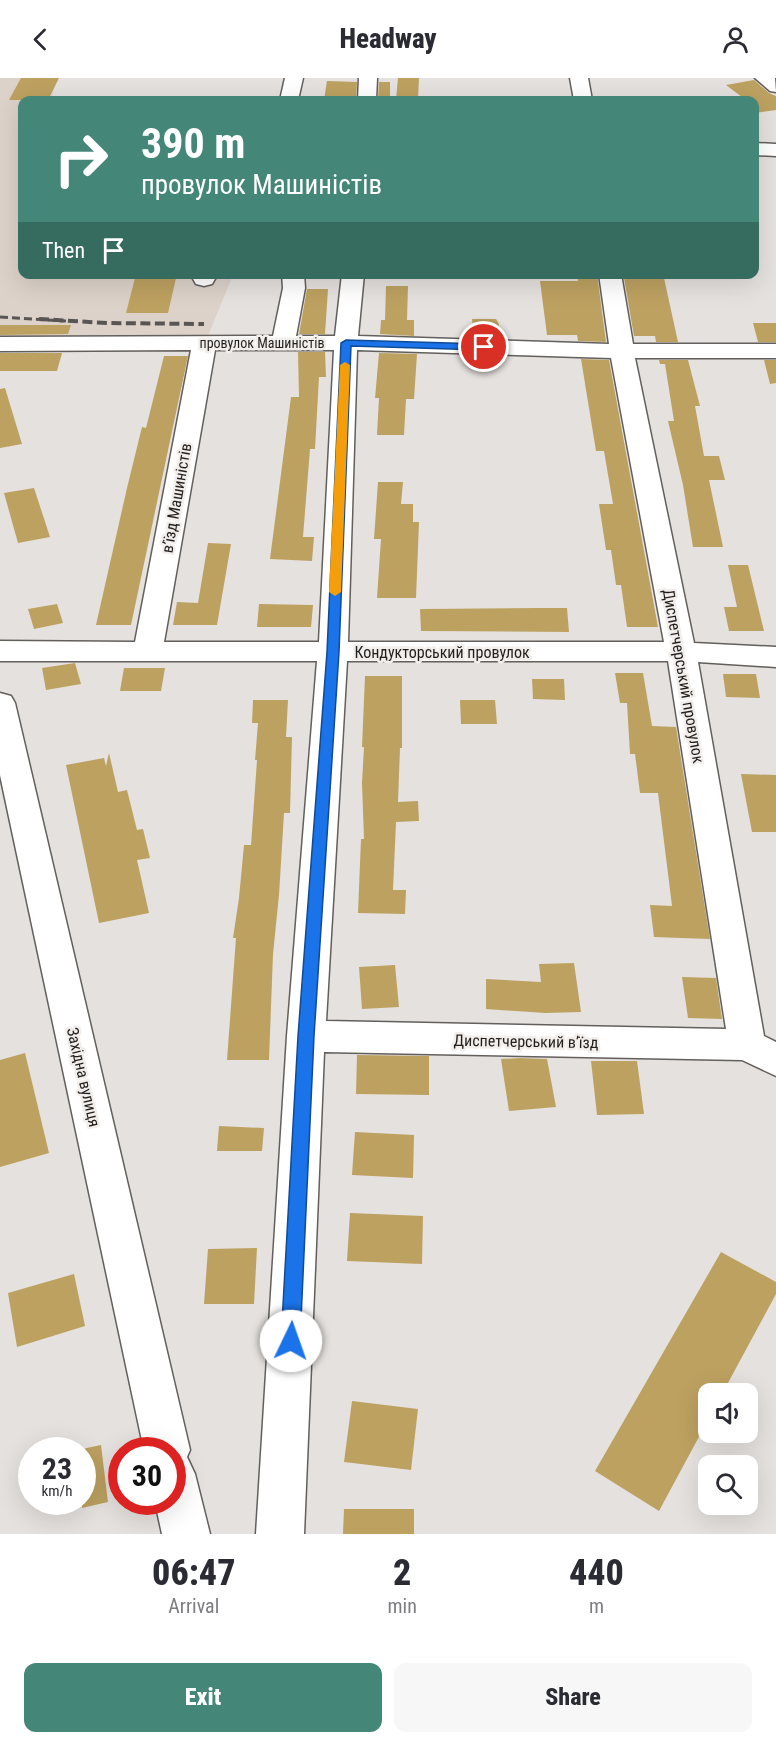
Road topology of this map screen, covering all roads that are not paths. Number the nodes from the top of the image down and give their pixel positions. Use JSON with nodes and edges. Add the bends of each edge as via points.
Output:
{"nodes":[{"id":1,"x":294,"y":78,"type":"edge"},
{"id":2,"x":368,"y":78,"type":"edge"},
{"id":3,"x":579,"y":78,"type":"edge"},
{"id":4,"x":764,"y":78,"type":"edge"},
{"id":5,"x":776,"y":87,"type":"edge"},
{"id":6,"x":290,"y":96,"type":"edge"},
{"id":7,"x":368,"y":96,"type":"edge"},
{"id":8,"x":582,"y":96,"type":"edge"},
{"id":9,"x":759,"y":149,"type":"edge"},
{"id":10,"x":776,"y":150,"type":"edge"},
{"id":11,"x":293,"y":279,"type":"edge"},
{"id":12,"x":352,"y":279,"type":"edge"},
{"id":13,"x":611,"y":279,"type":"edge"},
{"id":14,"x":283,"y":343,"type":"junction"},
{"id":15,"x":346,"y":343,"type":"junction"},
{"id":16,"x":0,"y":344,"type":"edge"},
{"id":17,"x":204,"y":344,"type":"junction"},
{"id":18,"x":622,"y":351,"type":"junction"},
{"id":19,"x":776,"y":351,"type":"edge"},
{"id":20,"x":0,"y":651,"type":"edge"},
{"id":21,"x":148,"y":651,"type":"junction"},
{"id":22,"x":333,"y":652,"type":"junction"},
{"id":23,"x":681,"y":652,"type":"junction"},
{"id":24,"x":776,"y":657,"type":"edge"},
{"id":25,"x":0,"y":703,"type":"edge"},
{"id":26,"x":306,"y":1036,"type":"junction"},
{"id":27,"x":761,"y":1053,"type":"edge"},
{"id":28,"x":164,"y":1437,"type":"edge"},
{"id":29,"x":182,"y":1515,"type":"edge"},
{"id":30,"x":186,"y":1534,"type":"edge"},
{"id":31,"x":280,"y":1534,"type":"edge"}],
"edges":[{"from":1,"to":6,"type":"street"},
{"from":2,"to":7,"type":"street"},
{"from":3,"to":8,"type":"street"},
{"from":4,"to":5,"type":"street"},
{"from":9,"to":10,"type":"street"},
{"from":11,"to":14,"type":"street"},
{"from":12,"to":15,"type":"street"},
{"from":13,"to":18,"type":"street","name":"Диспетчерський провулок"},
{"from":14,"to":15,"type":"street","name":"провулок Машиністів"},
{"from":14,"to":17,"type":"street","name":"провулок Машиністів"},
{"from":15,"to":18,"type":"street","name":"провулок Машиністів"},
{"from":15,"to":22,"type":"street"},
{"from":16,"to":17,"type":"street","name":"провулок Машиністів"},
{"from":17,"to":21,"type":"street","name":"в’їзд Машиністів"},
{"from":18,"to":19,"type":"street","name":"провулок Машиністів"},
{"from":18,"to":23,"type":"street","name":"Диспетчерський провулок"},
{"from":20,"to":21,"type":"street","name":"Кондукторський провулок"},
{"from":21,"to":22,"type":"street","name":"Кондукторський провулок"},
{"from":22,"to":23,"type":"street","name":"Кондукторський провулок"},
{"from":22,"to":26,"type":"street"},
{"from":23,"to":24,"type":"street","name":"Кондукторський провулок"},
{"from":23,"to":27,"type":"street","name":"Диспетчерський провулок"},
{"from":25,"to":28,"type":"street","name":"Західна вулиця"},
{"from":26,"to":27,"type":"street","name":"Диспетчерський в’їзд"},
{"from":26,"to":31,"type":"street"},
{"from":29,"to":30,"type":"street"}]}
